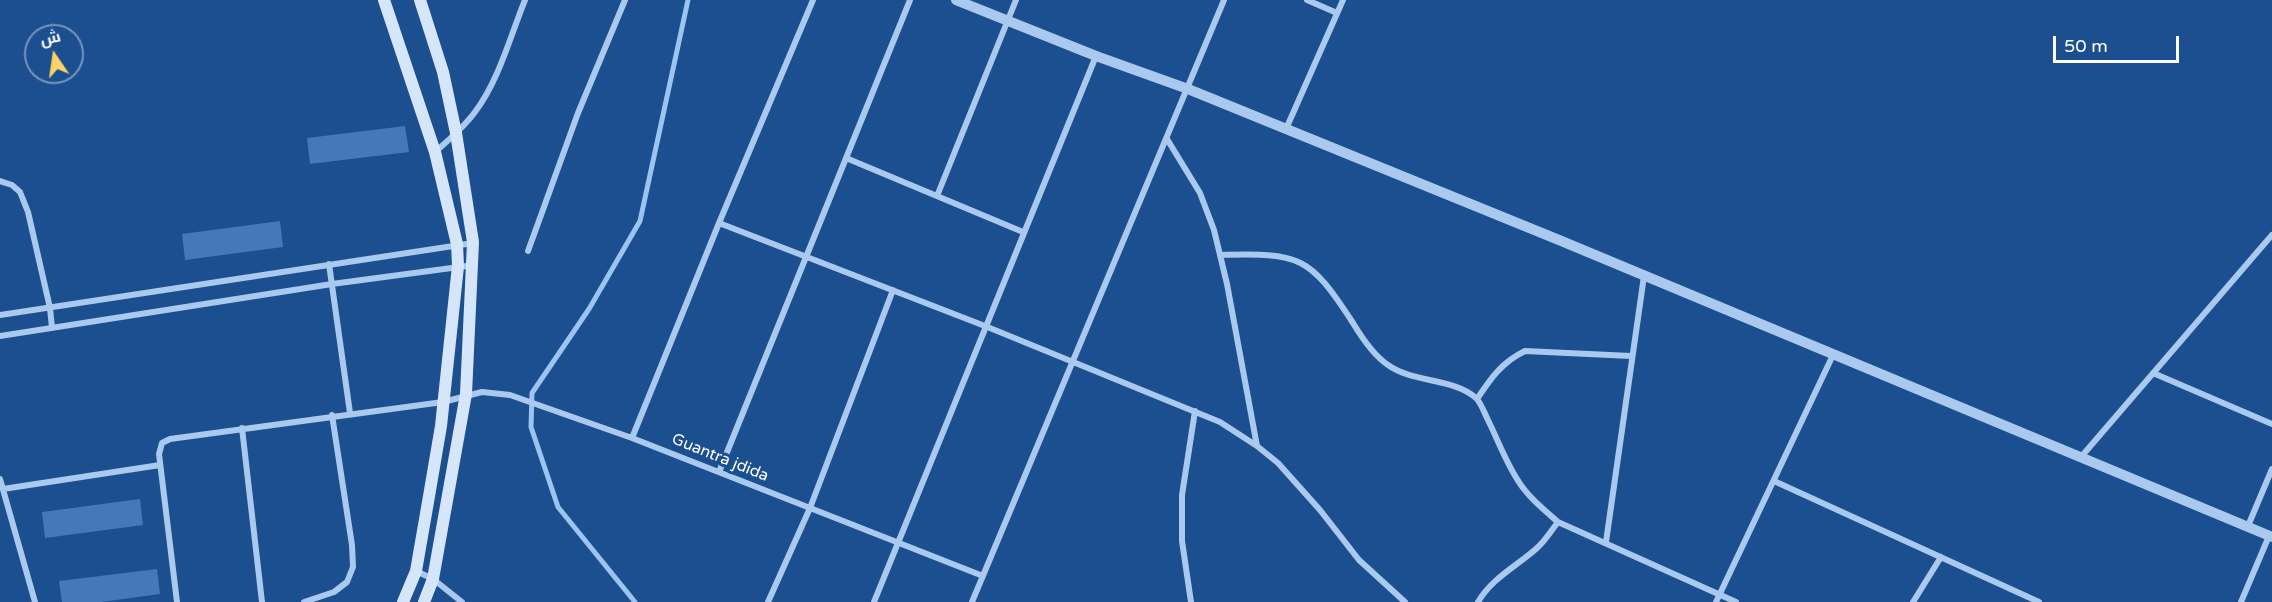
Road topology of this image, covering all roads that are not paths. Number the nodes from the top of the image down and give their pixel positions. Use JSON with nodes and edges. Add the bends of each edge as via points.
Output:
{"nodes":[{"id":1,"x":384,"y":0,"type":"edge"},
{"id":2,"x":420,"y":0,"type":"edge"},
{"id":3,"x":525,"y":0,"type":"edge"},
{"id":4,"x":625,"y":0,"type":"edge"},
{"id":5,"x":813,"y":0,"type":"edge"},
{"id":6,"x":910,"y":0,"type":"edge"},
{"id":7,"x":956,"y":0,"type":"edge"},
{"id":8,"x":1016,"y":0,"type":"edge"},
{"id":9,"x":1224,"y":0,"type":"edge"},
{"id":10,"x":1307,"y":0,"type":"edge"},
{"id":11,"x":1343,"y":0,"type":"edge"},
{"id":12,"x":1337,"y":13,"type":"junction"},
{"id":13,"x":1008,"y":21,"type":"junction"},
{"id":14,"x":1096,"y":56,"type":"junction"},
{"id":15,"x":1188,"y":89,"type":"junction"},
{"id":16,"x":1286,"y":129,"type":"junction"},
{"id":17,"x":456,"y":133,"type":"junction"},
{"id":18,"x":1167,"y":139,"type":"junction"},
{"id":19,"x":435,"y":152,"type":"junction"},
{"id":20,"x":846,"y":158,"type":"junction"},
{"id":21,"x":0,"y":181,"type":"edge"},
{"id":22,"x":937,"y":196,"type":"junction"},
{"id":23,"x":719,"y":223,"type":"junction"},
{"id":24,"x":1023,"y":232,"type":"junction"},
{"id":25,"x":2272,"y":235,"type":"edge"},
{"id":26,"x":473,"y":242,"type":"junction"},
{"id":27,"x":457,"y":244,"type":"junction"},
{"id":28,"x":528,"y":251,"type":"dead end"},
{"id":29,"x":1220,"y":255,"type":"junction"},
{"id":30,"x":806,"y":257,"type":"junction"},
{"id":31,"x":329,"y":264,"type":"junction"},
{"id":32,"x":474,"y":265,"type":"junction"},
{"id":33,"x":458,"y":266,"type":"junction"},
{"id":34,"x":1644,"y":276,"type":"junction"},
{"id":35,"x":332,"y":284,"type":"junction"},
{"id":36,"x":892,"y":290,"type":"junction"},
{"id":37,"x":50,"y":308,"type":"junction"},
{"id":38,"x":0,"y":315,"type":"edge"},
{"id":39,"x":985,"y":326,"type":"junction"},
{"id":40,"x":52,"y":328,"type":"junction"},
{"id":41,"x":0,"y":336,"type":"edge"},
{"id":42,"x":1833,"y":355,"type":"junction"},
{"id":43,"x":1631,"y":356,"type":"junction"},
{"id":44,"x":1072,"y":363,"type":"junction"},
{"id":45,"x":2153,"y":373,"type":"junction"},
{"id":46,"x":466,"y":394,"type":"junction"},
{"id":47,"x":1477,"y":399,"type":"junction"},
{"id":48,"x":443,"y":402,"type":"junction"},
{"id":49,"x":1195,"y":411,"type":"junction"},
{"id":50,"x":350,"y":413,"type":"junction"},
{"id":51,"x":332,"y":416,"type":"junction"},
{"id":52,"x":2272,"y":424,"type":"edge"},
{"id":53,"x":242,"y":428,"type":"junction"},
{"id":54,"x":632,"y":438,"type":"junction"},
{"id":55,"x":1257,"y":446,"type":"junction"},
{"id":56,"x":2080,"y":457,"type":"junction"},
{"id":57,"x":160,"y":465,"type":"junction"},
{"id":58,"x":2272,"y":469,"type":"edge"},
{"id":59,"x":719,"y":472,"type":"junction"},
{"id":60,"x":0,"y":479,"type":"edge"},
{"id":61,"x":1774,"y":481,"type":"junction"},
{"id":62,"x":3,"y":489,"type":"junction"},
{"id":63,"x":810,"y":508,"type":"junction"},
{"id":64,"x":1558,"y":522,"type":"junction"},
{"id":65,"x":2248,"y":526,"type":"junction"},
{"id":66,"x":2271,"y":536,"type":"edge"},
{"id":67,"x":1606,"y":542,"type":"junction"},
{"id":68,"x":897,"y":543,"type":"junction"},
{"id":69,"x":1941,"y":557,"type":"junction"},
{"id":70,"x":416,"y":571,"type":"junction"},
{"id":71,"x":983,"y":576,"type":"junction"},
{"id":72,"x":433,"y":579,"type":"junction"},
{"id":73,"x":1720,"y":595,"type":"junction"},
{"id":74,"x":35,"y":602,"type":"edge"},
{"id":75,"x":177,"y":602,"type":"edge"},
{"id":76,"x":262,"y":602,"type":"edge"},
{"id":77,"x":304,"y":602,"type":"edge"},
{"id":78,"x":403,"y":602,"type":"edge"},
{"id":79,"x":424,"y":602,"type":"edge"},
{"id":80,"x":462,"y":602,"type":"edge"},
{"id":81,"x":768,"y":602,"type":"edge"},
{"id":82,"x":874,"y":602,"type":"edge"},
{"id":83,"x":972,"y":602,"type":"edge"},
{"id":84,"x":1191,"y":602,"type":"edge"},
{"id":85,"x":1405,"y":602,"type":"edge"},
{"id":86,"x":1478,"y":602,"type":"edge"},
{"id":87,"x":1716,"y":602,"type":"edge"},
{"id":88,"x":1736,"y":602,"type":"edge"},
{"id":89,"x":1913,"y":602,"type":"edge"},
{"id":90,"x":2039,"y":602,"type":"edge"},
{"id":91,"x":2241,"y":602,"type":"edge"}],
"edges":[{"from":1,"to":19,"type":"main road"},
{"from":2,"to":17,"type":"main road","via":[[443,72]]},
{"from":3,"to":17,"type":"street","via":[[486,94]]},
{"from":4,"to":28,"type":"street","via":[[578,113]]},
{"from":5,"to":23,"type":"street"},
{"from":6,"to":20,"type":"street"},
{"from":7,"to":13,"type":"street"},
{"from":8,"to":13,"type":"street"},
{"from":9,"to":15,"type":"street"},
{"from":10,"to":12,"type":"street"},
{"from":11,"to":12,"type":"street"},
{"from":12,"to":16,"type":"street"},
{"from":13,"to":14,"type":"street"},
{"from":13,"to":22,"type":"street"},
{"from":14,"to":15,"type":"street"},
{"from":14,"to":24,"type":"street"},
{"from":15,"to":16,"type":"street"},
{"from":15,"to":18,"type":"street"},
{"from":16,"to":34,"type":"street"},
{"from":17,"to":19,"type":"street"},
{"from":17,"to":26,"type":"main road"},
{"from":18,"to":29,"type":"street","via":[[1200,193]]},
{"from":18,"to":44,"type":"street"},
{"from":19,"to":27,"type":"main road"},
{"from":20,"to":22,"type":"street"},
{"from":20,"to":30,"type":"street"},
{"from":21,"to":37,"type":"street","via":[[20,192],[28,212]]},
{"from":22,"to":24,"type":"street"},
{"from":23,"to":30,"type":"street"},
{"from":23,"to":54,"type":"street"},
{"from":24,"to":39,"type":"street"},
{"from":25,"to":45,"type":"street"},
{"from":26,"to":27,"type":"street"},
{"from":26,"to":32,"type":"main road"},
{"from":27,"to":31,"type":"street"},
{"from":27,"to":33,"type":"main road"},
{"from":29,"to":47,"type":"street","via":[[1288,257],[1311,268],[1386,364],[1399,372],[1462,389]]},
{"from":29,"to":55,"type":"street"},
{"from":30,"to":36,"type":"street"},
{"from":30,"to":59,"type":"street"},
{"from":31,"to":35,"type":"street"},
{"from":31,"to":37,"type":"street"},
{"from":32,"to":33,"type":"street"},
{"from":32,"to":46,"type":"main road"},
{"from":33,"to":35,"type":"street"},
{"from":33,"to":48,"type":"main road"},
{"from":34,"to":42,"type":"street"},
{"from":34,"to":43,"type":"street"},
{"from":35,"to":40,"type":"street"},
{"from":35,"to":50,"type":"street"},
{"from":36,"to":39,"type":"street"},
{"from":36,"to":63,"type":"street"},
{"from":37,"to":38,"type":"street"},
{"from":37,"to":40,"type":"street"},
{"from":39,"to":44,"type":"street"},
{"from":39,"to":68,"type":"street"},
{"from":40,"to":41,"type":"street"},
{"from":42,"to":56,"type":"street"},
{"from":42,"to":61,"type":"street"},
{"from":43,"to":47,"type":"street","via":[[1525,351],[1496,370]]},
{"from":43,"to":67,"type":"street"},
{"from":44,"to":49,"type":"street"},
{"from":44,"to":71,"type":"street"},
{"from":45,"to":52,"type":"street"},
{"from":45,"to":56,"type":"street"},
{"from":46,"to":48,"type":"street","name":"Guantra jdida"},
{"from":46,"to":54,"type":"street","name":"Guantra jdida","via":[[510,394]]},
{"from":46,"to":72,"type":"main road"},
{"from":47,"to":64,"type":"street","via":[[1517,480]]},
{"from":48,"to":50,"type":"street","name":"Guantra jdida"},
{"from":48,"to":70,"type":"main road"},
{"from":49,"to":55,"type":"street"},
{"from":49,"to":84,"type":"street","via":[[1182,495],[1182,542]]},
{"from":50,"to":51,"type":"street","name":"Guantra jdida"},
{"from":51,"to":53,"type":"street","name":"Guantra jdida"},
{"from":51,"to":77,"type":"street","via":[[353,567],[347,582],[334,592]]},
{"from":53,"to":57,"type":"street","name":"Guantra jdida","via":[[170,439],[160,448]]},
{"from":53,"to":76,"type":"street"},
{"from":54,"to":59,"type":"street","name":"Guantra jdida"},
{"from":55,"to":85,"type":"street","via":[[1278,463],[1359,560]]},
{"from":56,"to":65,"type":"street"},
{"from":57,"to":62,"type":"street"},
{"from":57,"to":75,"type":"street"},
{"from":58,"to":65,"type":"street"},
{"from":59,"to":63,"type":"street","name":"Guantra jdida"},
{"from":60,"to":62,"type":"street"},
{"from":61,"to":69,"type":"street"},
{"from":61,"to":73,"type":"street"},
{"from":62,"to":74,"type":"street"},
{"from":63,"to":68,"type":"street","name":"Guantra jdida"},
{"from":63,"to":81,"type":"street"},
{"from":64,"to":67,"type":"street"},
{"from":64,"to":86,"type":"street","via":[[1540,546],[1500,576]]},
{"from":65,"to":66,"type":"street"},
{"from":66,"to":91,"type":"street"},
{"from":67,"to":73,"type":"street"},
{"from":68,"to":71,"type":"street","name":"Guantra jdida"},
{"from":68,"to":82,"type":"street"},
{"from":69,"to":89,"type":"street"},
{"from":69,"to":90,"type":"street"},
{"from":70,"to":72,"type":"street"},
{"from":70,"to":78,"type":"main road"},
{"from":71,"to":83,"type":"street"},
{"from":72,"to":79,"type":"main road"},
{"from":72,"to":80,"type":"street"},
{"from":73,"to":87,"type":"street"},
{"from":73,"to":88,"type":"street"}]}
